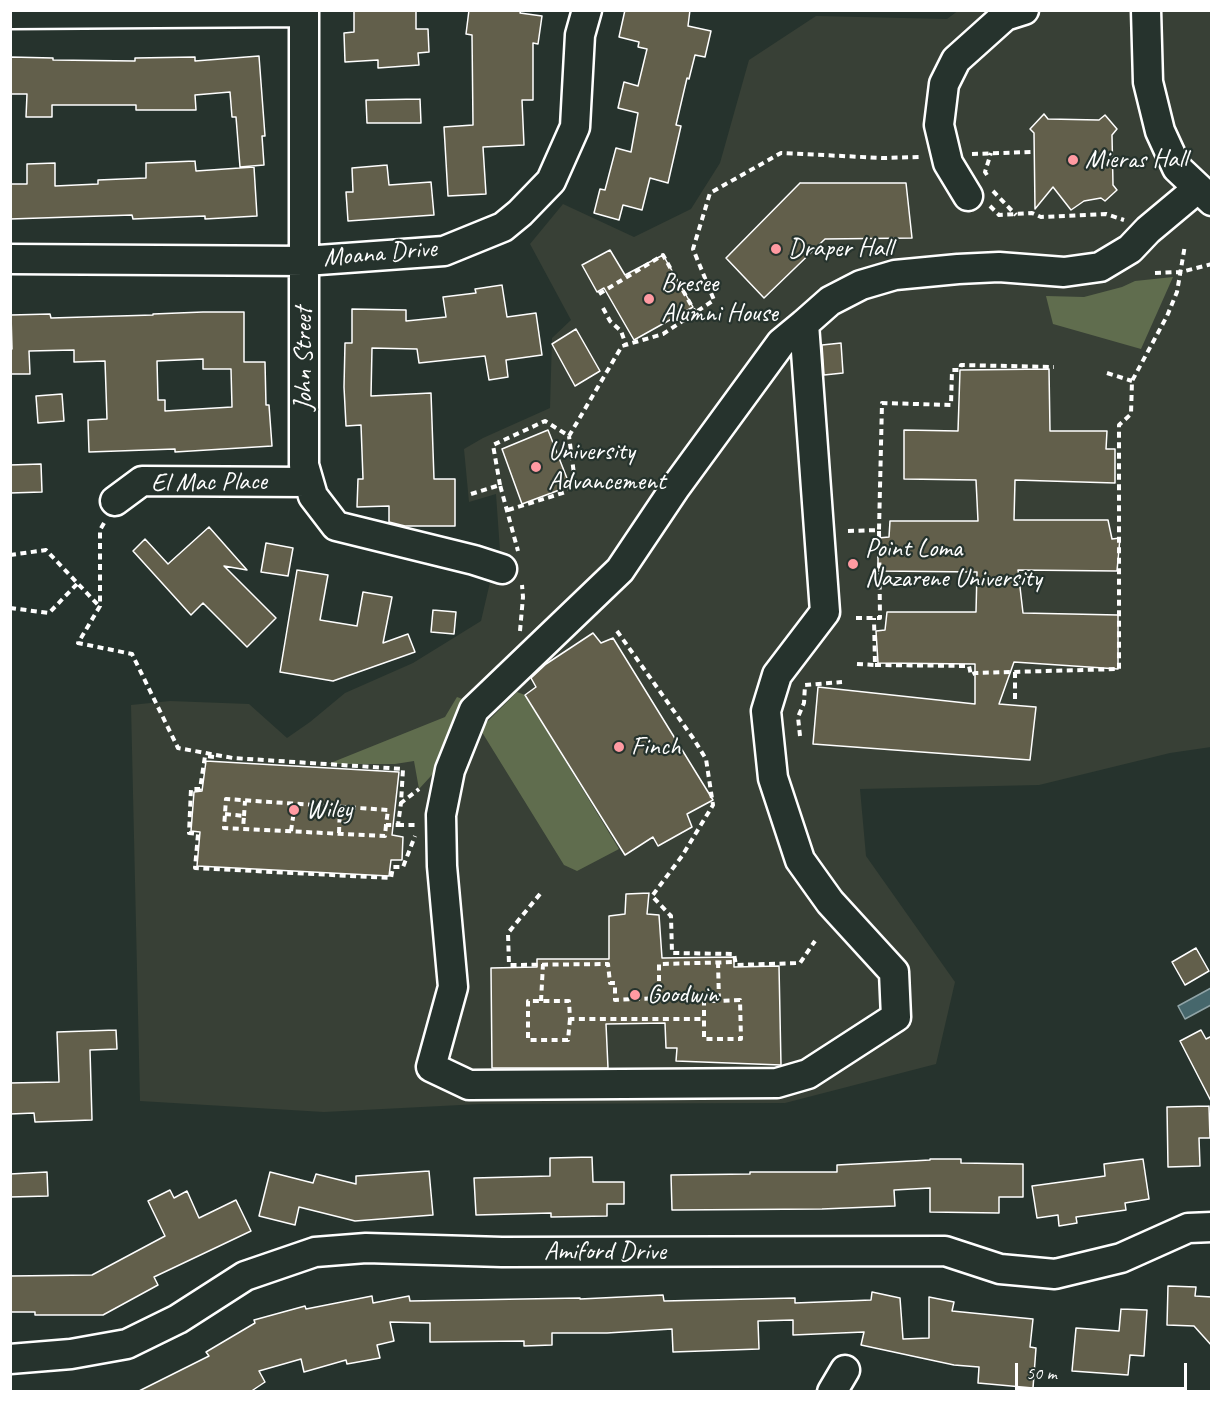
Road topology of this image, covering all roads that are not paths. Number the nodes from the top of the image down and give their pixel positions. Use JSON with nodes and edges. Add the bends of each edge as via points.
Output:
{"nodes":[{"id":1,"x":587,"y":10,"type":"edge"},
{"id":2,"x":1024,"y":10,"type":"edge"},
{"id":3,"x":1146,"y":10,"type":"edge"},
{"id":4,"x":304,"y":11,"type":"edge"},
{"id":5,"x":10,"y":14,"type":"edge"},
{"id":6,"x":1204,"y":195,"type":"edge"},
{"id":7,"x":976,"y":197,"type":"road end"},
{"id":8,"x":10,"y":259,"type":"edge"},
{"id":9,"x":305,"y":261,"type":"junction"},
{"id":10,"x":804,"y":324,"type":"junction"},
{"id":11,"x":308,"y":482,"type":"junction"},
{"id":12,"x":115,"y":501,"type":"road end"},
{"id":13,"x":502,"y":569,"type":"dead end"},
{"id":14,"x":1212,"y":1227,"type":"edge"},
{"id":15,"x":10,"y":1359,"type":"edge"}],
"edges":[{"from":1,"to":9,"type":"street","name":"Moana Drive","via":[[580,35],[575,127],[551,181],[520,213],[504,227],[444,251]]},
{"from":2,"to":7,"type":"street","via":[[1005,16],[972,45],[956,60],[944,84],[939,125],[948,162]]},
{"from":3,"to":6,"type":"street","via":[[1148,82],[1160,131],[1176,168]]},
{"from":4,"to":5,"type":"street"},
{"from":4,"to":9,"type":"street","name":"John Street"},
{"from":6,"to":10,"type":"street","via":[[1148,230],[1130,249],[1100,267],[1064,272],[999,267],[895,275],[861,285],[830,301]]},
{"from":8,"to":9,"type":"street","name":"Moana Drive"},
{"from":9,"to":11,"type":"street","name":"John Street","via":[[304,465]]},
{"from":10,"to":10,"type":"street","via":[[781,343],[620,570],[474,710],[450,770],[441,815],[453,987],[430,1067],[469,1085],[777,1083],[808,1074],[896,1017],[894,972],[830,902],[800,860],[773,778],[766,711],[777,675],[825,612]]},
{"from":11,"to":12,"type":"street","name":"El Mac Place","via":[[142,481]]},
{"from":11,"to":13,"type":"street","name":"John Street","via":[[313,496],[336,526]]},
{"from":14,"to":15,"type":"street","name":"Amiford Drive","via":[[1188,1228],[1121,1258],[1055,1274],[1000,1269],[945,1251],[502,1252],[366,1248],[315,1252],[245,1276],[178,1319],[126,1344]]}]}
